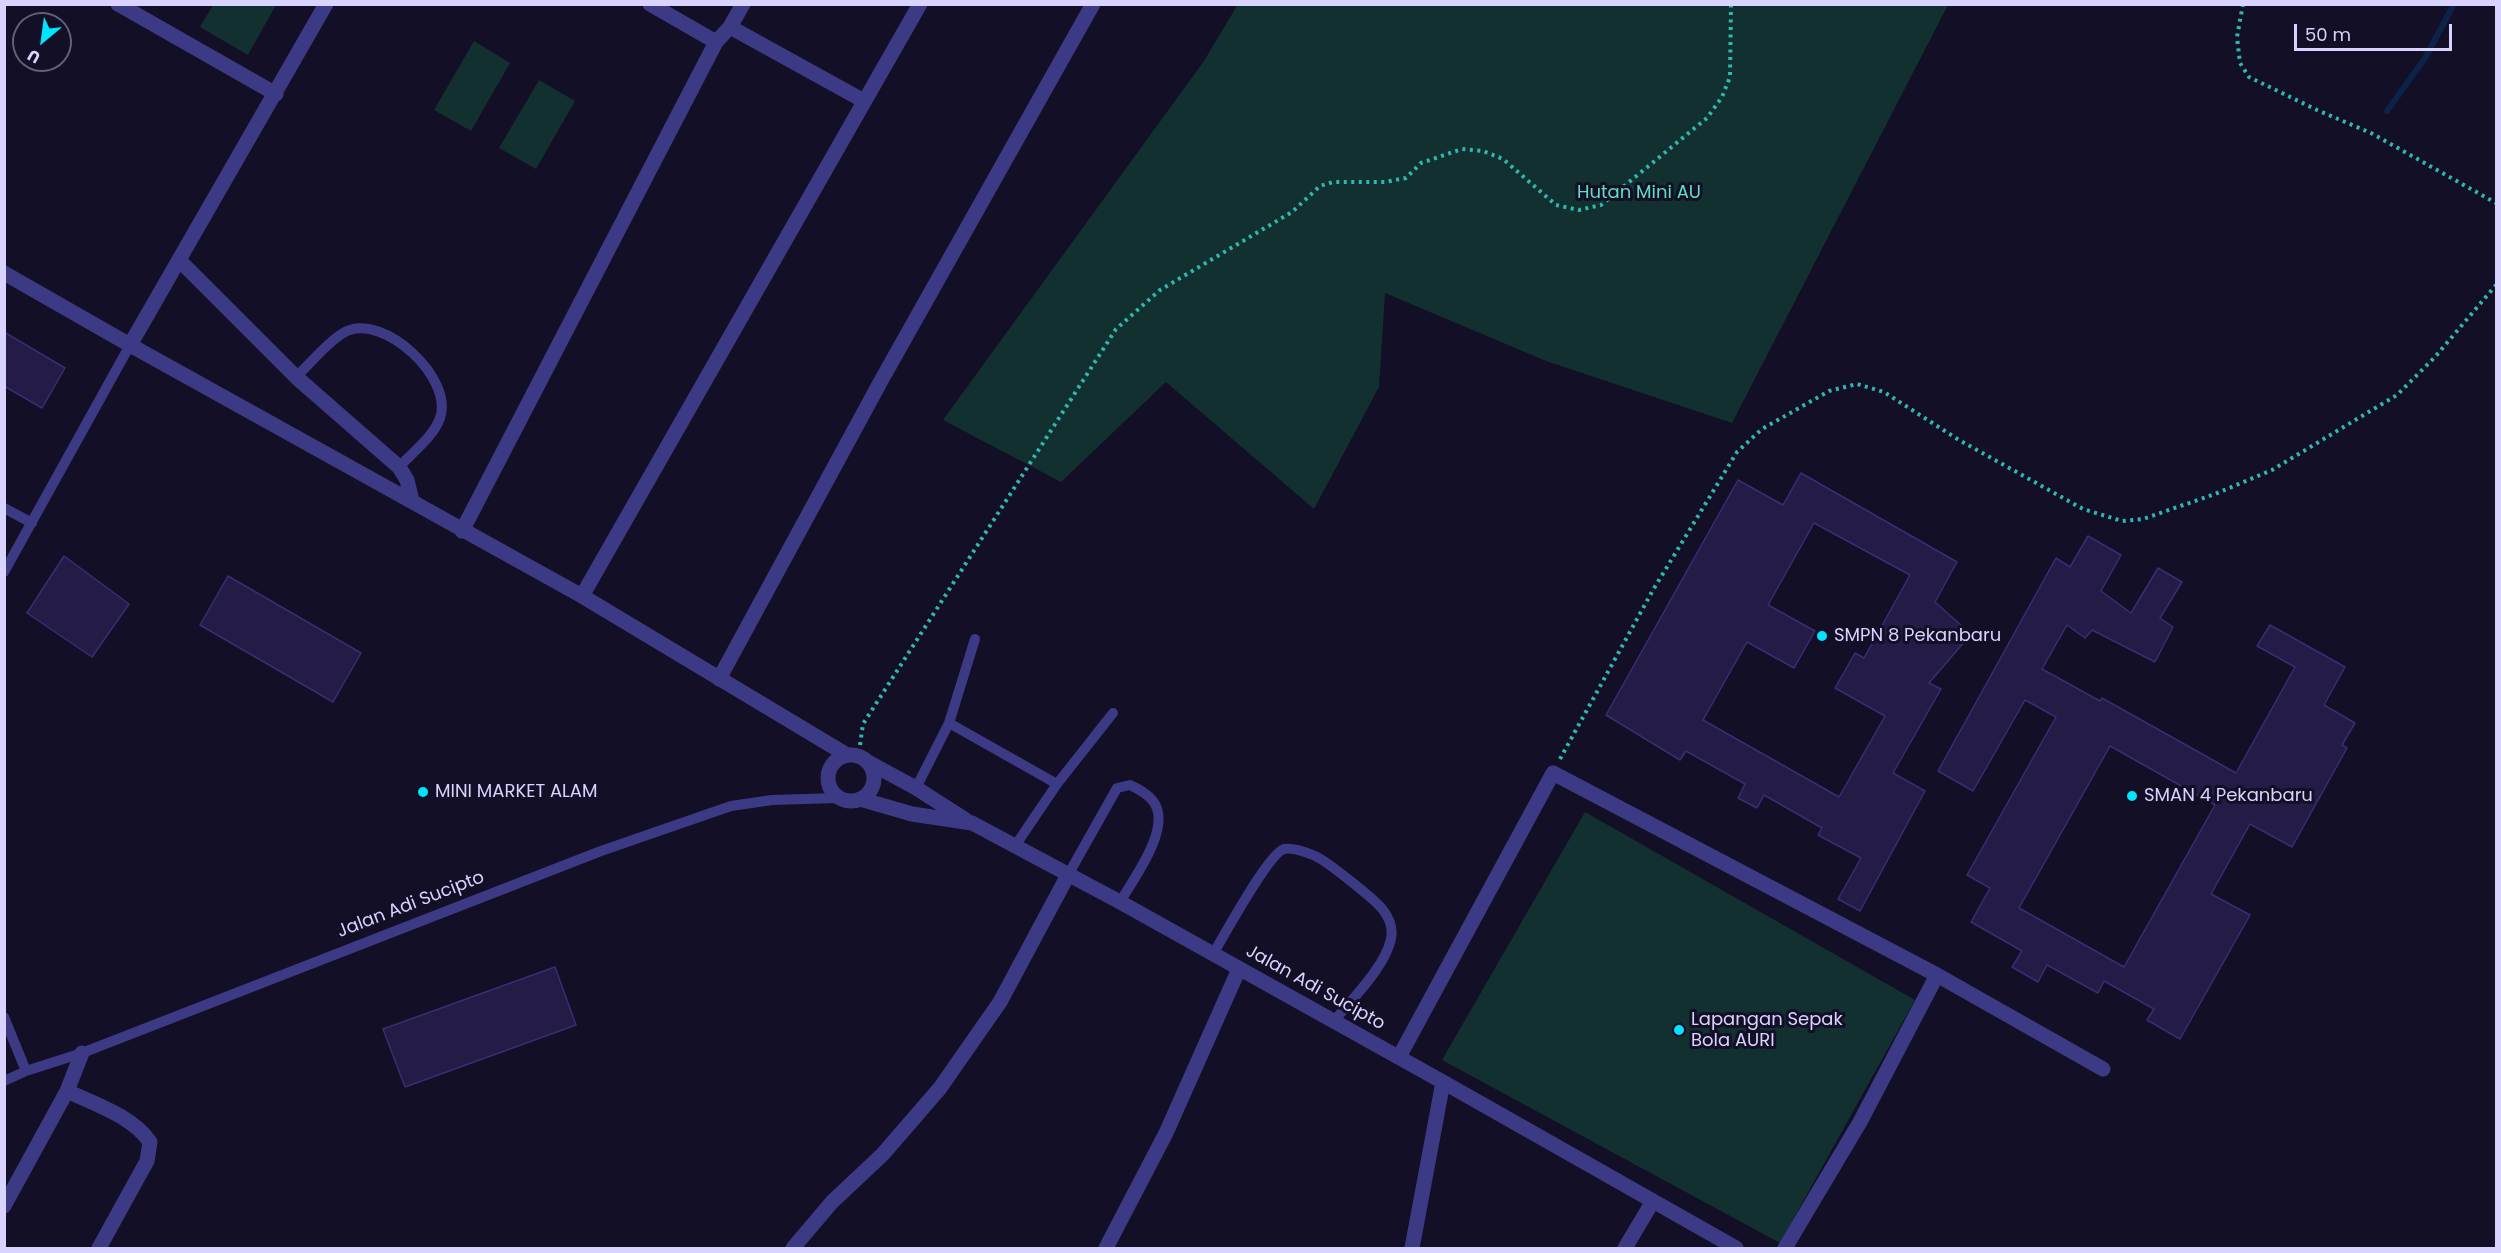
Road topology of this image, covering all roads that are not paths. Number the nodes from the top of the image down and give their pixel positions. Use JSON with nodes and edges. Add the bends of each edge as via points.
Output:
{"nodes":[{"id":1,"x":118,"y":4,"type":"edge"},
{"id":2,"x":326,"y":4,"type":"edge"},
{"id":3,"x":650,"y":4,"type":"edge"},
{"id":4,"x":743,"y":4,"type":"edge"},
{"id":5,"x":920,"y":4,"type":"edge"},
{"id":6,"x":1093,"y":4,"type":"edge"},
{"id":7,"x":730,"y":27,"type":"junction"},
{"id":8,"x":716,"y":42,"type":"junction"},
{"id":9,"x":276,"y":94,"type":"junction"},
{"id":10,"x":864,"y":101,"type":"junction"},
{"id":11,"x":179,"y":260,"type":"junction"},
{"id":12,"x":4,"y":273,"type":"edge"},
{"id":13,"x":130,"y":345,"type":"junction"},
{"id":14,"x":296,"y":377,"type":"junction"},
{"id":15,"x":399,"y":468,"type":"junction"},
{"id":16,"x":412,"y":501,"type":"junction"},
{"id":17,"x":4,"y":508,"type":"edge"},
{"id":18,"x":32,"y":523,"type":"junction"},
{"id":19,"x":462,"y":531,"type":"junction"},
{"id":20,"x":4,"y":572,"type":"edge"},
{"id":21,"x":582,"y":596,"type":"junction"},
{"id":22,"x":975,"y":639,"type":"dead end"},
{"id":23,"x":719,"y":679,"type":"junction"},
{"id":24,"x":1113,"y":713,"type":"dead end"},
{"id":25,"x":949,"y":723,"type":"junction"},
{"id":26,"x":858,"y":758,"type":"junction"},
{"id":27,"x":1057,"y":784,"type":"junction"},
{"id":28,"x":916,"y":788,"type":"junction"},
{"id":29,"x":838,"y":798,"type":"junction"},
{"id":30,"x":860,"y":799,"type":"junction"},
{"id":31,"x":972,"y":823,"type":"junction"},
{"id":32,"x":1015,"y":846,"type":"junction"},
{"id":33,"x":1068,"y":875,"type":"junction"},
{"id":34,"x":1120,"y":903,"type":"junction"},
{"id":35,"x":1213,"y":954,"type":"junction"},
{"id":36,"x":1239,"y":969,"type":"junction"},
{"id":37,"x":1937,"y":975,"type":"junction"},
{"id":38,"x":4,"y":1017,"type":"edge"},
{"id":39,"x":1334,"y":1021,"type":"junction"},
{"id":40,"x":82,"y":1053,"type":"junction"},
{"id":41,"x":1399,"y":1058,"type":"junction"},
{"id":42,"x":2103,"y":1069,"type":"dead end"},
{"id":43,"x":26,"y":1071,"type":"junction"},
{"id":44,"x":4,"y":1081,"type":"edge"},
{"id":45,"x":1443,"y":1082,"type":"junction"},
{"id":46,"x":67,"y":1092,"type":"junction"},
{"id":47,"x":1653,"y":1201,"type":"junction"},
{"id":48,"x":4,"y":1206,"type":"edge"},
{"id":49,"x":99,"y":1248,"type":"edge"},
{"id":50,"x":793,"y":1248,"type":"edge"},
{"id":51,"x":1106,"y":1248,"type":"edge"},
{"id":52,"x":1412,"y":1248,"type":"edge"},
{"id":53,"x":1625,"y":1248,"type":"edge"},
{"id":54,"x":1736,"y":1248,"type":"edge"},
{"id":55,"x":1785,"y":1248,"type":"edge"}],
"edges":[{"from":1,"to":9,"type":"street"},
{"from":2,"to":9,"type":"street"},
{"from":3,"to":8,"type":"street"},
{"from":4,"to":7,"type":"street"},
{"from":5,"to":10,"type":"street"},
{"from":6,"to":23,"type":"street"},
{"from":7,"to":8,"type":"street"},
{"from":7,"to":10,"type":"street"},
{"from":8,"to":19,"type":"street"},
{"from":9,"to":11,"type":"street"},
{"from":10,"to":21,"type":"street"},
{"from":11,"to":13,"type":"street"},
{"from":11,"to":14,"type":"street"},
{"from":12,"to":13,"type":"street"},
{"from":13,"to":16,"type":"street"},
{"from":13,"to":18,"type":"lane"},
{"from":14,"to":15,"type":"street"},
{"from":14,"to":15,"type":"lane","via":[[339,337],[356,328],[391,337],[412,352],[437,384],[442,399],[440,418]]},
{"from":15,"to":16,"type":"street","via":[[407,480]]},
{"from":16,"to":19,"type":"street"},
{"from":17,"to":18,"type":"lane"},
{"from":18,"to":20,"type":"lane"},
{"from":19,"to":21,"type":"street"},
{"from":21,"to":23,"type":"street"},
{"from":22,"to":25,"type":"lane"},
{"from":23,"to":26,"type":"street"},
{"from":24,"to":27,"type":"lane"},
{"from":25,"to":27,"type":"lane"},
{"from":25,"to":28,"type":"lane"},
{"from":26,"to":28,"type":"street"},
{"from":26,"to":29,"type":"street","via":[[834,763],[828,777]]},
{"from":26,"to":30,"type":"street","via":[[874,776],[874,783]]},
{"from":27,"to":32,"type":"lane"},
{"from":28,"to":31,"type":"street"},
{"from":29,"to":30,"type":"street"},
{"from":29,"to":40,"type":"lane","name":"Jalan Adi Sucipto","via":[[731,806],[601,851]]},
{"from":30,"to":31,"type":"street","name":"Jalan Adi Sucipto","via":[[912,814]]},
{"from":31,"to":32,"type":"street","name":"Jalan Adi Sucipto"},
{"from":32,"to":33,"type":"street","name":"Jalan Adi Sucipto"},
{"from":33,"to":34,"type":"street","name":"Jalan Adi Sucipto"},
{"from":33,"to":34,"type":"lane","via":[[1117,788],[1130,785],[1154,802],[1160,823]]},
{"from":33,"to":50,"type":"street","via":[[1000,1002],[940,1088]]},
{"from":34,"to":35,"type":"street","name":"Jalan Adi Sucipto"},
{"from":35,"to":36,"type":"street","name":"Jalan Adi Sucipto"},
{"from":35,"to":39,"type":"lane","via":[[1275,856],[1284,849],[1318,858],[1382,908],[1391,924],[1384,957]]},
{"from":36,"to":39,"type":"street","name":"Jalan Adi Sucipto"},
{"from":36,"to":51,"type":"street","via":[[1166,1133]]},
{"from":37,"to":41,"type":"street","via":[[1553,773]]},
{"from":37,"to":42,"type":"street"},
{"from":37,"to":55,"type":"street","via":[[1860,1122]]},
{"from":38,"to":43,"type":"lane"},
{"from":39,"to":41,"type":"street","name":"Jalan Adi Sucipto"},
{"from":40,"to":43,"type":"lane","name":"Jalan Adi Sucipto"},
{"from":40,"to":46,"type":"street"},
{"from":41,"to":45,"type":"street","name":"Jalan Adi Sucipto"},
{"from":43,"to":44,"type":"lane","name":"Jalan Adi Sucipto"},
{"from":45,"to":47,"type":"street","name":"Jalan Adi Sucipto"},
{"from":45,"to":52,"type":"street"},
{"from":46,"to":48,"type":"street"},
{"from":46,"to":49,"type":"street","via":[[106,1108],[140,1130],[150,1142],[147,1161]]},
{"from":47,"to":53,"type":"street"},
{"from":47,"to":54,"type":"street","name":"Jalan Adi Sucipto"}]}
